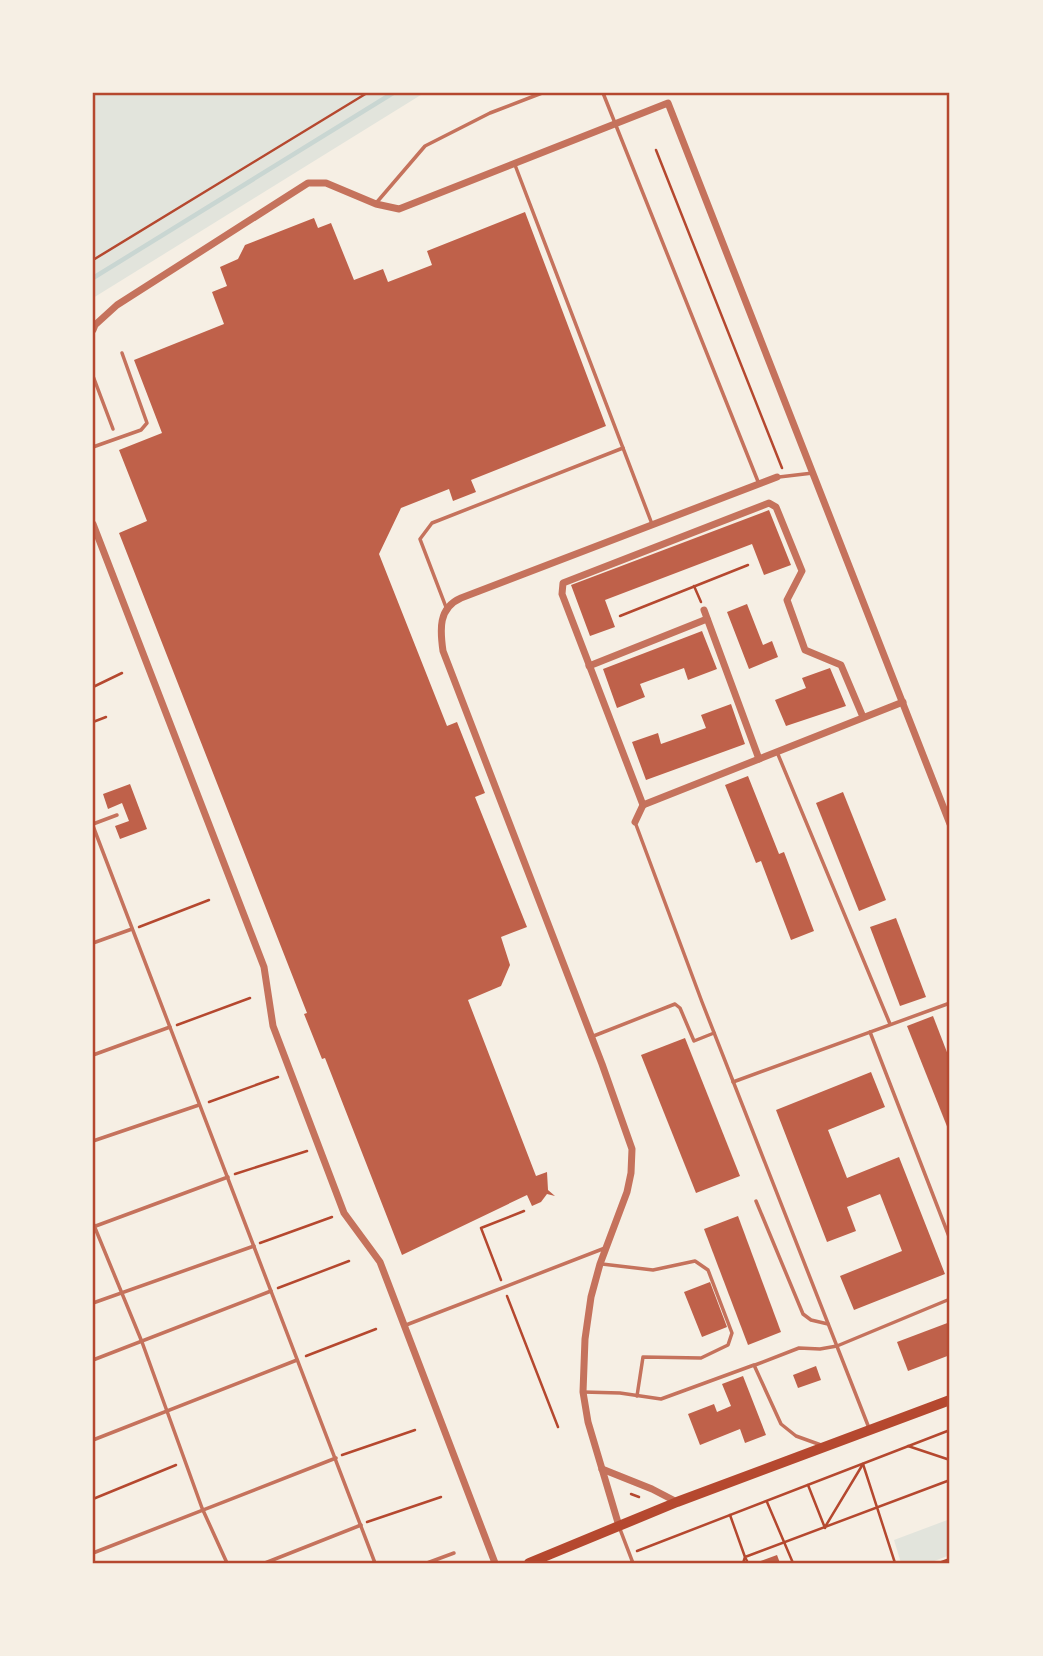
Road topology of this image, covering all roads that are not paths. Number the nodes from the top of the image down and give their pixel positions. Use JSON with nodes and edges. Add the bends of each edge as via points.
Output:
{"nodes":[{"id":1,"x":542,"y":93,"type":"edge"},
{"id":2,"x":603,"y":93,"type":"edge"},
{"id":3,"x":615,"y":123,"type":"junction"},
{"id":4,"x":514,"y":163,"type":"junction"},
{"id":5,"x":376,"y":204,"type":"junction"},
{"id":6,"x":93,"y":330,"type":"edge"},
{"id":7,"x":122,"y":353,"type":"dead end"},
{"id":8,"x":93,"y":376,"type":"edge"},
{"id":9,"x":113,"y":429,"type":"dead end"},
{"id":10,"x":93,"y":447,"type":"edge"},
{"id":11,"x":623,"y":448,"type":"junction"},
{"id":12,"x":815,"y":473,"type":"junction"},
{"id":13,"x":781,"y":476,"type":"joint"},
{"id":14,"x":759,"y":484,"type":"junction"},
{"id":15,"x":93,"y":524,"type":"edge"},
{"id":16,"x":653,"y":526,"type":"junction"},
{"id":17,"x":446,"y":608,"type":"junction"},
{"id":18,"x":589,"y":666,"type":"junction"},
{"id":19,"x":903,"y":702,"type":"junction"},
{"id":20,"x":863,"y":717,"type":"junction"},
{"id":21,"x":777,"y":752,"type":"junction"},
{"id":22,"x":759,"y":759,"type":"junction"},
{"id":23,"x":643,"y":805,"type":"junction"},
{"id":24,"x":117,"y":815,"type":"dead end"},
{"id":25,"x":635,"y":822,"type":"joint"},
{"id":26,"x":950,"y":824,"type":"edge"},
{"id":27,"x":93,"y":825,"type":"edge"},
{"id":28,"x":132,"y":929,"type":"junction"},
{"id":29,"x":93,"y":943,"type":"edge"},
{"id":30,"x":950,"y":1003,"type":"edge"},
{"id":31,"x":890,"y":1024,"type":"junction"},
{"id":32,"x":170,"y":1027,"type":"junction"},
{"id":33,"x":870,"y":1032,"type":"junction"},
{"id":34,"x":714,"y":1033,"type":"junction"},
{"id":35,"x":591,"y":1037,"type":"junction"},
{"id":36,"x":93,"y":1055,"type":"edge"},
{"id":37,"x":733,"y":1082,"type":"junction"},
{"id":38,"x":199,"y":1105,"type":"junction"},
{"id":39,"x":93,"y":1141,"type":"edge"},
{"id":40,"x":228,"y":1177,"type":"junction"},
{"id":41,"x":756,"y":1201,"type":"dead end"},
{"id":42,"x":93,"y":1226,"type":"edge"},
{"id":43,"x":950,"y":1239,"type":"edge"},
{"id":44,"x":254,"y":1246,"type":"junction"},
{"id":45,"x":607,"y":1247,"type":"junction"},
{"id":46,"x":600,"y":1264,"type":"junction"},
{"id":47,"x":271,"y":1291,"type":"junction"},
{"id":48,"x":122,"y":1293,"type":"junction"},
{"id":49,"x":950,"y":1299,"type":"edge"},
{"id":50,"x":93,"y":1303,"type":"edge"},
{"id":51,"x":828,"y":1324,"type":"junction"},
{"id":52,"x":404,"y":1326,"type":"junction"},
{"id":53,"x":142,"y":1342,"type":"junction"},
{"id":54,"x":837,"y":1346,"type":"junction"},
{"id":55,"x":93,"y":1360,"type":"edge"},
{"id":56,"x":297,"y":1360,"type":"junction"},
{"id":57,"x":754,"y":1365,"type":"junction"},
{"id":58,"x":583,"y":1392,"type":"junction"},
{"id":59,"x":636,"y":1396,"type":"junction"},
{"id":60,"x":950,"y":1400,"type":"edge"},
{"id":61,"x":168,"y":1410,"type":"junction"},
{"id":62,"x":869,"y":1430,"type":"junction"},
{"id":63,"x":93,"y":1440,"type":"edge"},
{"id":64,"x":827,"y":1447,"type":"junction"},
{"id":65,"x":336,"y":1458,"type":"junction"},
{"id":66,"x":602,"y":1469,"type":"junction"},
{"id":67,"x":677,"y":1502,"type":"junction"},
{"id":68,"x":202,"y":1508,"type":"junction"},
{"id":69,"x":360,"y":1525,"type":"junction"},
{"id":70,"x":619,"y":1526,"type":"junction"},
{"id":71,"x":93,"y":1553,"type":"edge"},
{"id":72,"x":454,"y":1553,"type":"dead end"},
{"id":73,"x":227,"y":1563,"type":"edge"},
{"id":74,"x":265,"y":1563,"type":"edge"},
{"id":75,"x":375,"y":1563,"type":"edge"},
{"id":76,"x":427,"y":1563,"type":"edge"},
{"id":77,"x":495,"y":1563,"type":"edge"},
{"id":78,"x":529,"y":1563,"type":"edge"},
{"id":79,"x":633,"y":1563,"type":"edge"}],
"edges":[{"from":1,"to":5,"type":"lane","via":[[425,146]]},
{"from":2,"to":3,"type":"lane"},
{"from":3,"to":4,"type":"street"},
{"from":3,"to":12,"type":"street","via":[[668,103]]},
{"from":3,"to":14,"type":"lane"},
{"from":4,"to":5,"type":"street","via":[[399,209]]},
{"from":4,"to":11,"type":"lane"},
{"from":5,"to":6,"type":"street","via":[[326,183],[308,183],[117,305]]},
{"from":7,"to":10,"type":"lane","via":[[147,423],[141,430]]},
{"from":8,"to":9,"type":"lane"},
{"from":11,"to":16,"type":"lane"},
{"from":11,"to":17,"type":"lane","via":[[432,523],[420,539]]},
{"from":12,"to":13,"type":"lane"},
{"from":12,"to":19,"type":"street"},
{"from":13,"to":14,"type":"street"},
{"from":14,"to":16,"type":"street"},
{"from":15,"to":52,"type":"street","via":[[264,967],[273,1026],[344,1213],[380,1262]]},
{"from":16,"to":17,"type":"street","via":[[461,598]]},
{"from":17,"to":35,"type":"street","via":[[440,635],[443,651]]},
{"from":18,"to":20,"type":"street","via":[[562,594],[564,583],[769,503],[776,507],[802,571],[787,600],[805,650],[841,665]]},
{"from":18,"to":22,"type":"street","via":[[705,614]]},
{"from":18,"to":23,"type":"street"},
{"from":19,"to":20,"type":"street"},
{"from":19,"to":26,"type":"street"},
{"from":20,"to":21,"type":"street"},
{"from":21,"to":22,"type":"street"},
{"from":21,"to":31,"type":"lane"},
{"from":22,"to":23,"type":"street"},
{"from":23,"to":25,"type":"street"},
{"from":24,"to":27,"type":"lane"},
{"from":25,"to":34,"type":"lane"},
{"from":27,"to":28,"type":"lane"},
{"from":28,"to":29,"type":"lane"},
{"from":28,"to":32,"type":"lane"},
{"from":30,"to":31,"type":"lane"},
{"from":31,"to":33,"type":"lane"},
{"from":32,"to":36,"type":"lane"},
{"from":32,"to":38,"type":"lane"},
{"from":33,"to":37,"type":"lane"},
{"from":33,"to":43,"type":"lane"},
{"from":34,"to":35,"type":"lane","via":[[694,1041],[675,1004]]},
{"from":34,"to":37,"type":"lane"},
{"from":35,"to":45,"type":"street","via":[[632,1149],[631,1173]]},
{"from":37,"to":51,"type":"lane"},
{"from":38,"to":39,"type":"lane"},
{"from":38,"to":40,"type":"lane"},
{"from":40,"to":42,"type":"lane"},
{"from":40,"to":44,"type":"lane"},
{"from":41,"to":51,"type":"lane","via":[[803,1314]]},
{"from":42,"to":48,"type":"lane"},
{"from":44,"to":47,"type":"lane"},
{"from":44,"to":48,"type":"lane"},
{"from":45,"to":46,"type":"street"},
{"from":45,"to":52,"type":"lane"},
{"from":46,"to":58,"type":"street","via":[[585,1339]]},
{"from":46,"to":59,"type":"lane","via":[[661,1269],[695,1261],[708,1270],[732,1333],[721,1350],[701,1358],[643,1357]]},
{"from":47,"to":53,"type":"lane"},
{"from":47,"to":56,"type":"lane"},
{"from":48,"to":50,"type":"lane"},
{"from":48,"to":53,"type":"lane"},
{"from":49,"to":54,"type":"lane"},
{"from":51,"to":54,"type":"lane"},
{"from":52,"to":77,"type":"street"},
{"from":53,"to":55,"type":"lane"},
{"from":53,"to":61,"type":"lane"},
{"from":54,"to":57,"type":"lane","via":[[799,1348]]},
{"from":54,"to":62,"type":"lane"},
{"from":56,"to":61,"type":"lane"},
{"from":56,"to":65,"type":"lane"},
{"from":57,"to":59,"type":"lane","via":[[661,1399]]},
{"from":57,"to":64,"type":"lane","via":[[781,1424],[796,1436]]},
{"from":58,"to":59,"type":"lane"},
{"from":58,"to":66,"type":"street"},
{"from":60,"to":62,"type":"main road"},
{"from":61,"to":63,"type":"lane"},
{"from":61,"to":68,"type":"lane"},
{"from":62,"to":64,"type":"main road"},
{"from":64,"to":67,"type":"main road"},
{"from":65,"to":68,"type":"lane"},
{"from":65,"to":69,"type":"lane"},
{"from":66,"to":67,"type":"street"},
{"from":66,"to":70,"type":"street"},
{"from":67,"to":70,"type":"main road"},
{"from":68,"to":71,"type":"lane"},
{"from":68,"to":73,"type":"lane"},
{"from":69,"to":74,"type":"lane"},
{"from":69,"to":75,"type":"lane"},
{"from":70,"to":78,"type":"main road"},
{"from":70,"to":79,"type":"lane"},
{"from":72,"to":76,"type":"lane"}]}
